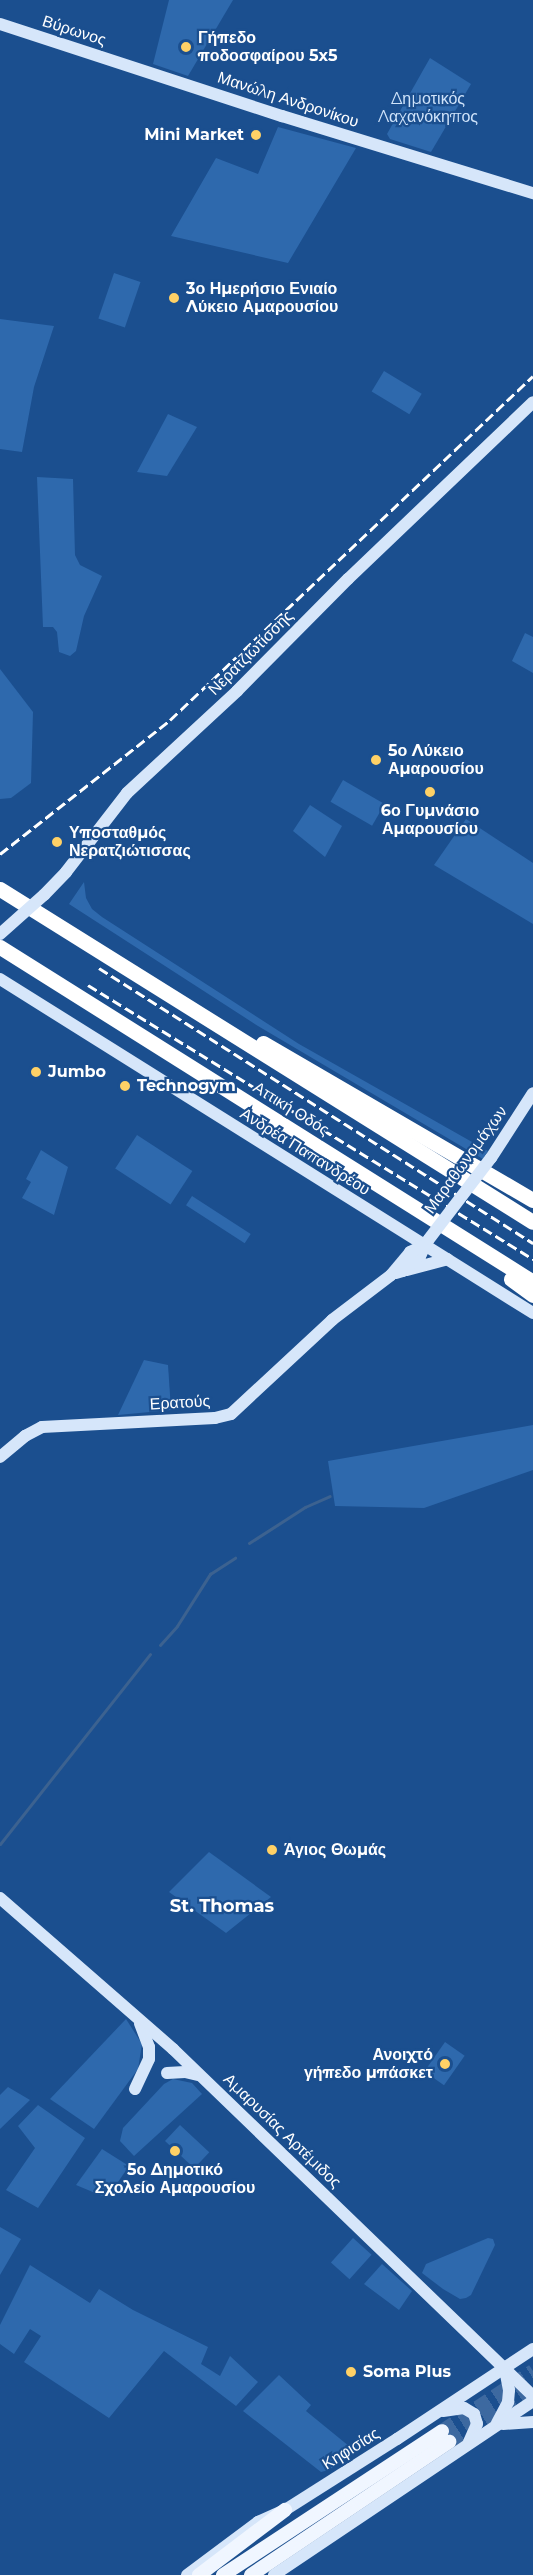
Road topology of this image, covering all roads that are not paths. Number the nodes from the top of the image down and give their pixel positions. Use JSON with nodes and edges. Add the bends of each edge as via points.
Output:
{"nodes":[{"id":1,"x":0,"y":24,"type":"edge"},
{"id":2,"x":137,"y":69,"type":"joint"},
{"id":3,"x":533,"y":193,"type":"edge"},
{"id":4,"x":533,"y":402,"type":"edge"},
{"id":5,"x":0,"y":889,"type":"edge"},
{"id":6,"x":0,"y":934,"type":"edge"},
{"id":7,"x":0,"y":947,"type":"edge"},
{"id":8,"x":0,"y":979,"type":"edge"},
{"id":9,"x":195,"y":1011,"type":"junction"},
{"id":10,"x":533,"y":1093,"type":"edge"},
{"id":11,"x":533,"y":1200,"type":"edge"},
{"id":12,"x":533,"y":1222,"type":"edge"},
{"id":13,"x":398,"y":1229,"type":"junction"},
{"id":14,"x":458,"y":1235,"type":"junction"},
{"id":15,"x":427,"y":1242,"type":"junction"},
{"id":16,"x":448,"y":1259,"type":"junction"},
{"id":17,"x":399,"y":1269,"type":"junction"},
{"id":18,"x":533,"y":1282,"type":"edge"},
{"id":19,"x":533,"y":1295,"type":"edge"},
{"id":20,"x":533,"y":1313,"type":"edge"},
{"id":21,"x":0,"y":1457,"type":"edge"},
{"id":22,"x":0,"y":1898,"type":"edge"},
{"id":23,"x":137,"y":2018,"type":"junction"},
{"id":24,"x":167,"y":2073,"type":"dead end"},
{"id":25,"x":201,"y":2076,"type":"junction"},
{"id":26,"x":135,"y":2089,"type":"dead end"},
{"id":27,"x":533,"y":2349,"type":"edge"},
{"id":28,"x":505,"y":2368,"type":"junction"},
{"id":29,"x":533,"y":2396,"type":"edge"},
{"id":30,"x":533,"y":2401,"type":"edge"},
{"id":31,"x":437,"y":2412,"type":"junction"},
{"id":32,"x":533,"y":2422,"type":"edge"},
{"id":33,"x":496,"y":2426,"type":"junction"},
{"id":34,"x":465,"y":2448,"type":"junction"},
{"id":35,"x":285,"y":2510,"type":"junction"},
{"id":36,"x":187,"y":2575,"type":"edge"},
{"id":37,"x":199,"y":2575,"type":"edge"},
{"id":38,"x":223,"y":2575,"type":"edge"},
{"id":39,"x":251,"y":2575,"type":"edge"},
{"id":40,"x":274,"y":2575,"type":"edge"}],
"edges":[{"from":1,"to":2,"type":"street","name":"Βύρωνος"},
{"from":2,"to":3,"type":"street","name":"Μανώλη Ανδρονίκου"},
{"from":4,"to":6,"type":"street","name":"Νερατζιωτίσσης","bridge":true,"via":[[237,691],[126,792],[66,872]]},
{"from":5,"to":9,"type":"highway","name":"Αττική Οδός"},
{"from":7,"to":14,"type":"highway","name":"Αττική Οδός"},
{"from":8,"to":13,"type":"street","name":"Ανδρέα Παπανδρέου"},
{"from":9,"to":11,"type":"highway","via":[[273,1048]]},
{"from":9,"to":12,"type":"highway","name":"Αττική Οδός"},
{"from":10,"to":15,"type":"street","name":"Μαραθωνομάχων","bridge":true,"via":[[491,1158]]},
{"from":13,"to":15,"type":"street","name":"Ανδρέα Παπανδρέου"},
{"from":13,"to":17,"type":"street","via":[[403,1248]]},
{"from":14,"to":18,"type":"highway","name":"Αττική Οδός"},
{"from":14,"to":19,"type":"highway"},
{"from":15,"to":16,"type":"street","name":"Ανδρέα Παπανδρέου"},
{"from":15,"to":17,"type":"street","name":"Ερατούς","via":[[423,1253]]},
{"from":16,"to":17,"type":"street"},
{"from":16,"to":20,"type":"street","name":"Ανδρέα Παπανδρέου"},
{"from":17,"to":21,"type":"street","name":"Ερατούς","via":[[332,1320],[231,1414],[42,1427]]},
{"from":22,"to":23,"type":"street","name":"Αμαρυσίας Αρτέμιδος"},
{"from":23,"to":25,"type":"street","name":"Αμαρυσίας Αρτέμιδος"},
{"from":23,"to":26,"type":"street","via":[[149,2047],[147,2065]]},
{"from":24,"to":25,"type":"street"},
{"from":25,"to":28,"type":"street","name":"Αμαρυσίας Αρτέμιδος"},
{"from":27,"to":28,"type":"street","name":"Κηφισίας"},
{"from":28,"to":29,"type":"street","name":"Αμαρυσίας Αρτέμιδος"},
{"from":28,"to":31,"type":"street","name":"Κηφισίας"},
{"from":28,"to":33,"type":"street","via":[[508,2402]]},
{"from":30,"to":33,"type":"street"},
{"from":31,"to":34,"type":"street","via":[[464,2408],[474,2414],[477,2424]]},
{"from":31,"to":35,"type":"street","name":"Κηφισίας"},
{"from":32,"to":33,"type":"street"},
{"from":33,"to":34,"type":"street"},
{"from":34,"to":40,"type":"street"},
{"from":35,"to":36,"type":"street","name":"Κηφισίας","via":[[235,2537]]},
{"from":35,"to":37,"type":"main road"},
{"from":38,"to":39,"type":"main road","name":"Κηφισίας","via":[[446,2436]]}]}
